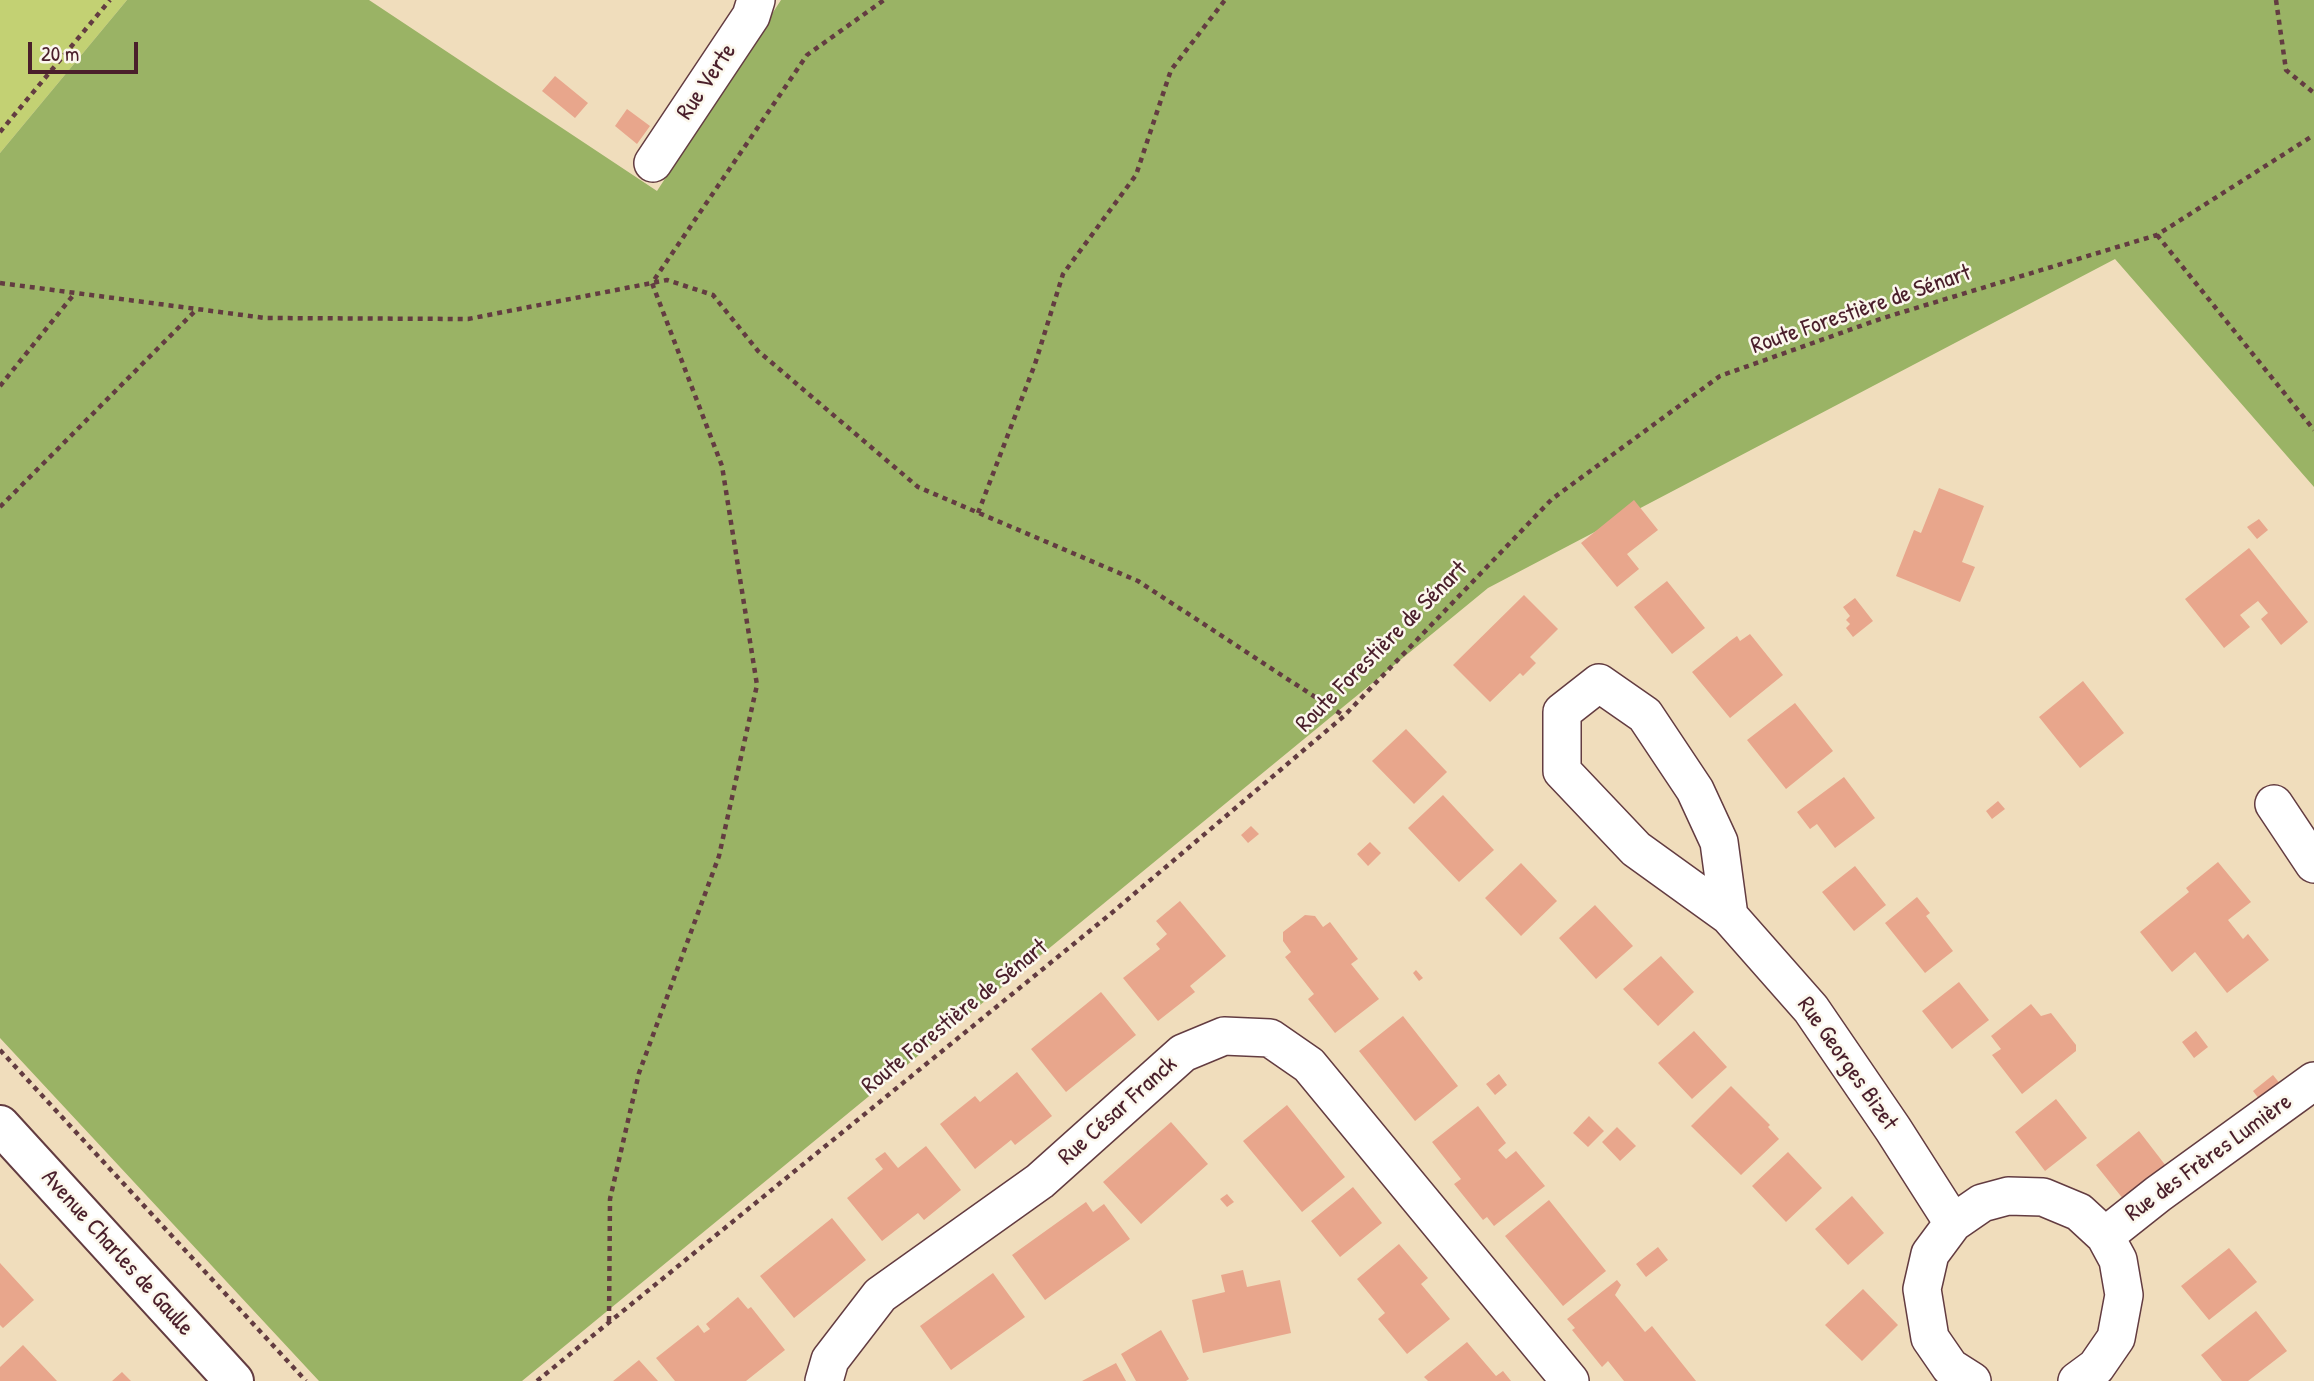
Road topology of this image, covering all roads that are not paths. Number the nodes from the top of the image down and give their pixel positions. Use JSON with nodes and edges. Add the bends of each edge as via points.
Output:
{"nodes":[{"id":1,"x":756,"y":0,"type":"edge"},
{"id":2,"x":653,"y":163,"type":"dead end"},
{"id":3,"x":2274,"y":804,"type":"dead end"},
{"id":4,"x":2314,"y":864,"type":"edge"},
{"id":5,"x":1728,"y":916,"type":"junction"},
{"id":6,"x":2314,"y":1081,"type":"edge"},
{"id":7,"x":0,"y":1125,"type":"edge"},
{"id":8,"x":1953,"y":1223,"type":"junction"},
{"id":9,"x":2105,"y":1236,"type":"junction"},
{"id":10,"x":827,"y":1371,"type":"edge"},
{"id":11,"x":1953,"y":1376,"type":"edge"},
{"id":12,"x":2098,"y":1376,"type":"edge"},
{"id":13,"x":234,"y":1381,"type":"edge"},
{"id":14,"x":1570,"y":1381,"type":"edge"}],
"edges":[{"from":1,"to":2,"type":"street","name":"Rue Verte","via":[[751,16]]},
{"from":3,"to":4,"type":"street"},
{"from":5,"to":5,"type":"street","name":"Rue Georges Bizet","via":[[1636,849],[1562,771],[1562,712],[1598,683],[1645,715],[1695,790],[1719,842]]},
{"from":5,"to":8,"type":"street","name":"Rue Georges Bizet","via":[[1811,1009]]},
{"from":6,"to":9,"type":"street","name":"Rue des Frères Lumière"},
{"from":7,"to":13,"type":"main road","name":"Avenue Charles de Gaulle"},
{"from":8,"to":9,"type":"street","via":[[1982,1203],[2008,1196],[2043,1197],[2079,1212]]},
{"from":8,"to":11,"type":"street","via":[[1930,1254],[1922,1289],[1930,1338]]},
{"from":9,"to":12,"type":"street","via":[[2118,1260],[2124,1295],[2116,1338]]},
{"from":10,"to":14,"type":"street","name":"Rue César Franck","via":[[880,1295],[1040,1181],[1183,1053],[1224,1036],[1270,1038],[1309,1065]]}]}
